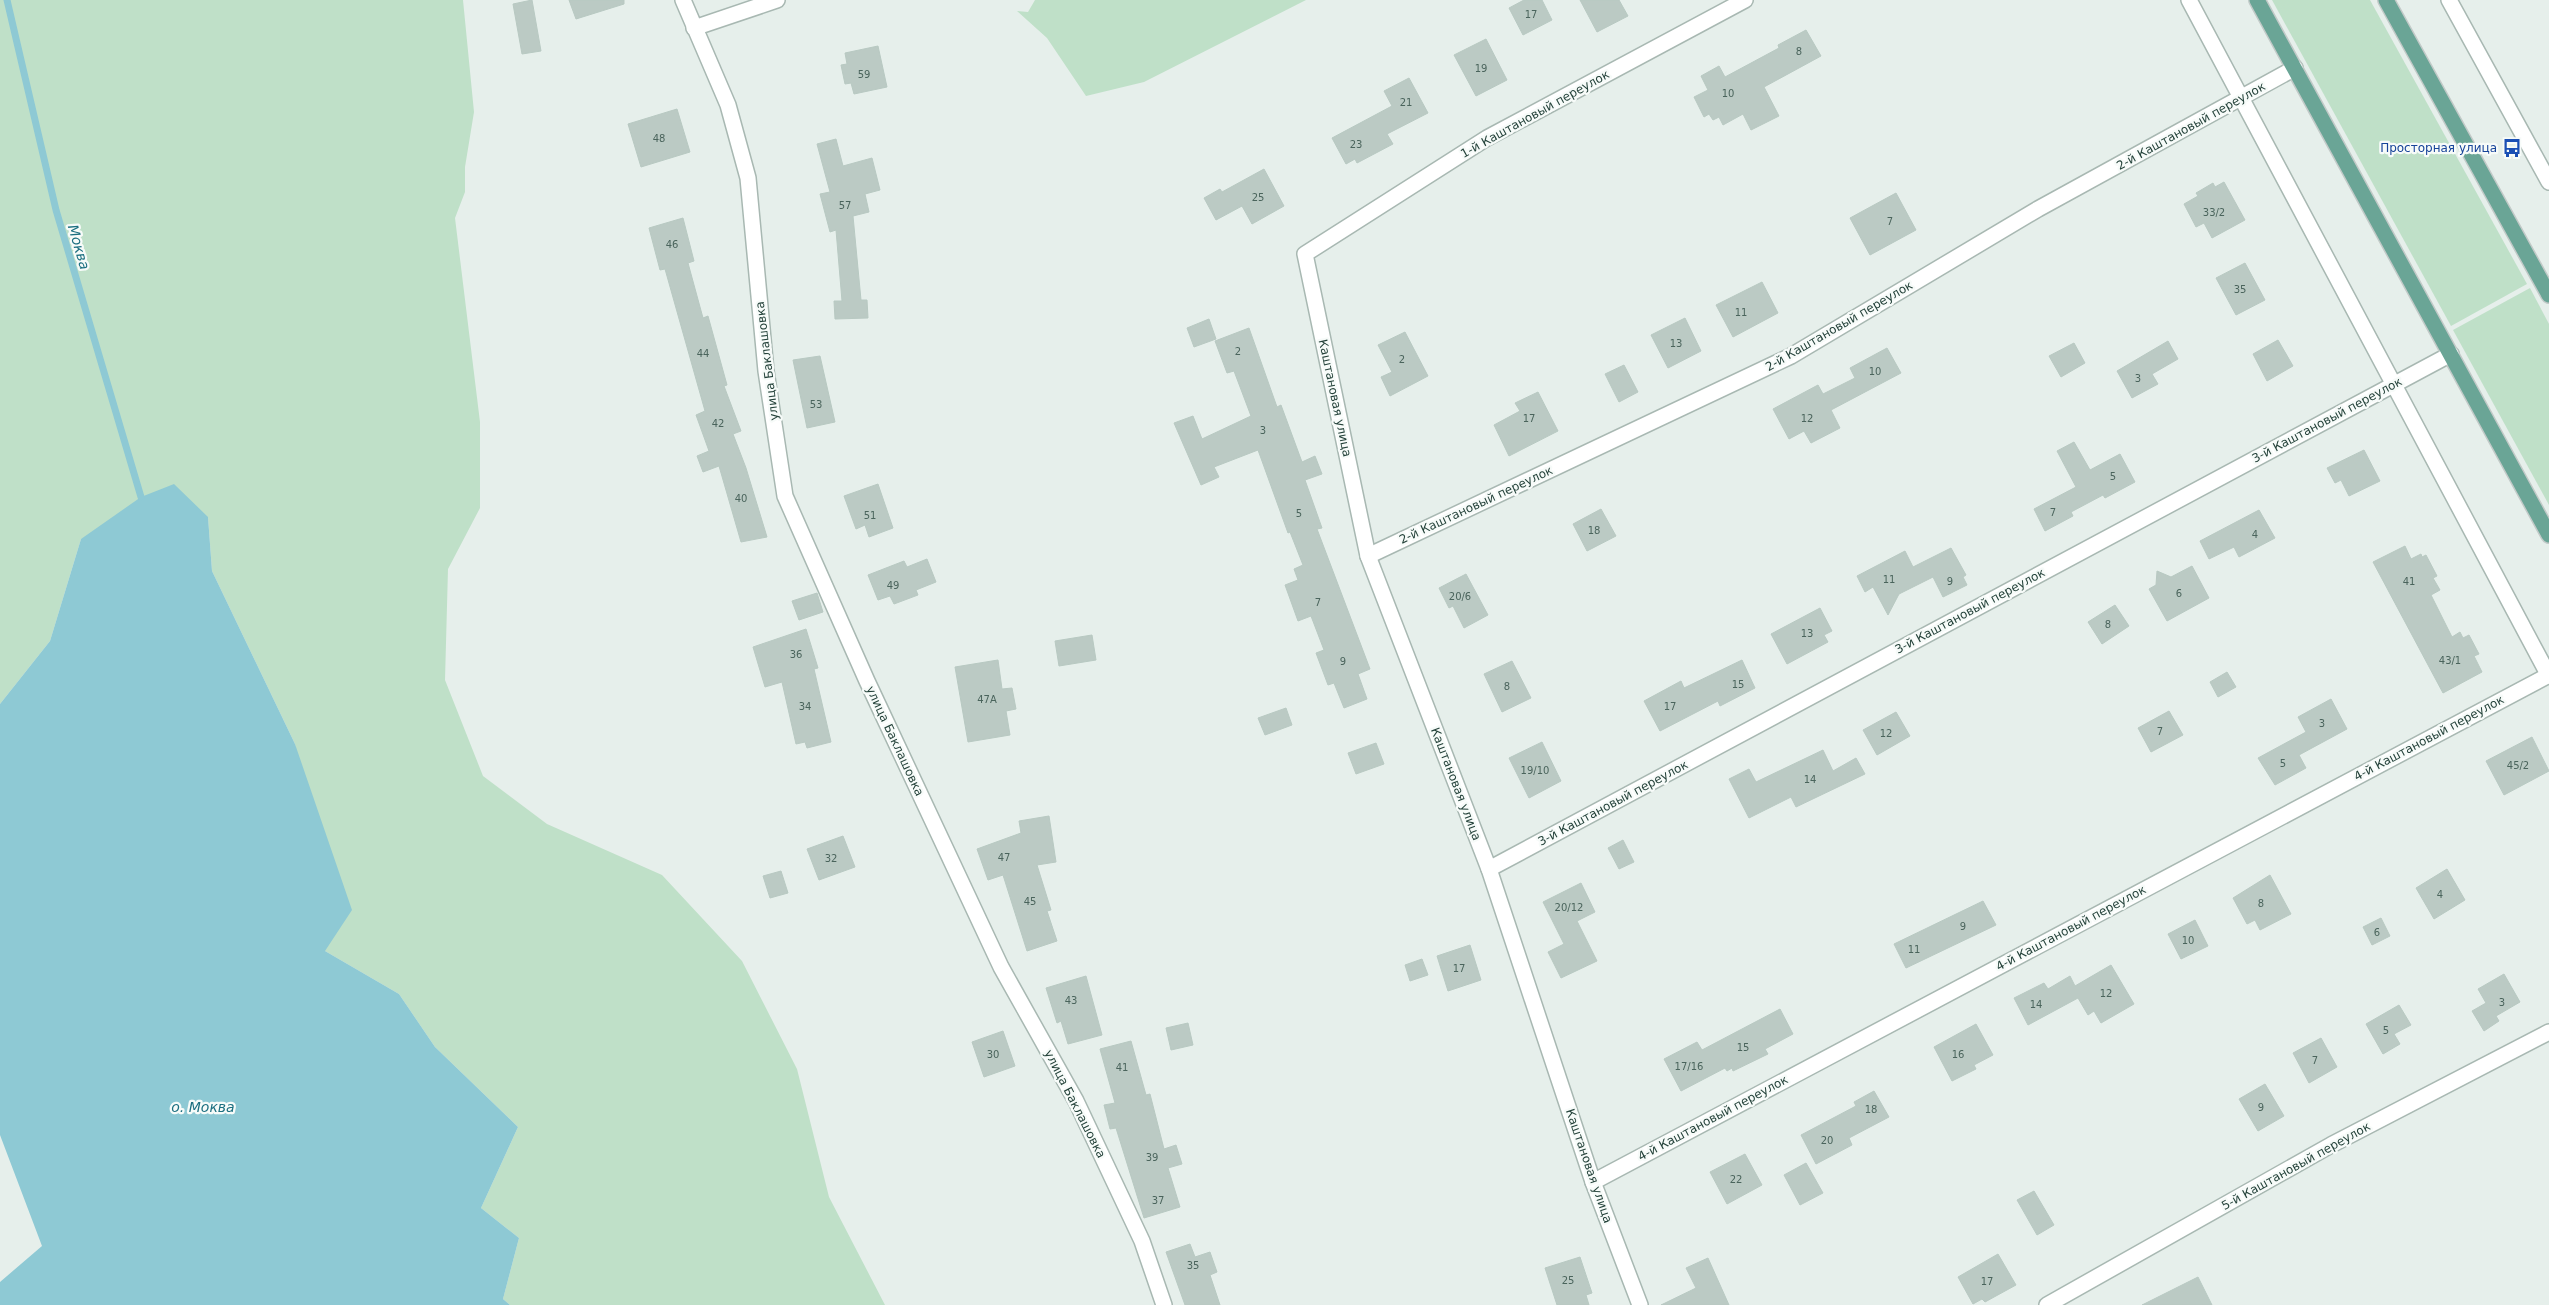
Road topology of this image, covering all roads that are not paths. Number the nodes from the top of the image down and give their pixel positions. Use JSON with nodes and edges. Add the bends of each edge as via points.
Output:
{"nodes":[{"id":1,"x":683,"y":0,"type":"edge"},
{"id":2,"x":777,"y":0,"type":"edge"},
{"id":3,"x":1745,"y":0,"type":"edge"},
{"id":4,"x":2189,"y":0,"type":"edge"},
{"id":5,"x":2257,"y":0,"type":"edge"},
{"id":6,"x":2386,"y":0,"type":"edge"},
{"id":7,"x":2449,"y":0,"type":"edge"},
{"id":8,"x":694,"y":28,"type":"junction"},
{"id":9,"x":2295,"y":68,"type":"junction"},
{"id":10,"x":2241,"y":98,"type":"junction"},
{"id":11,"x":2549,"y":182,"type":"edge"},
{"id":12,"x":1305,"y":254,"type":"joint"},
{"id":13,"x":2549,"y":295,"type":"edge"},
{"id":14,"x":2451,"y":354,"type":"junction"},
{"id":15,"x":2394,"y":385,"type":"junction"},
{"id":16,"x":2549,"y":535,"type":"edge"},
{"id":17,"x":1368,"y":556,"type":"junction"},
{"id":18,"x":2549,"y":675,"type":"edge"},
{"id":19,"x":1489,"y":869,"type":"junction"},
{"id":20,"x":2549,"y":1032,"type":"edge"},
{"id":21,"x":1593,"y":1182,"type":"junction"},
{"id":22,"x":1164,"y":1305,"type":"edge"},
{"id":23,"x":1640,"y":1305,"type":"edge"},
{"id":24,"x":2047,"y":1305,"type":"edge"}],
"edges":[{"from":1,"to":8,"type":"street","name":"улица Баклашовка"},
{"from":2,"to":8,"type":"street"},
{"from":3,"to":12,"type":"street","name":"1-й Каштановый переулок","via":[[1487,138]]},
{"from":4,"to":10,"type":"street"},
{"from":5,"to":9,"type":"main road"},
{"from":6,"to":13,"type":"main road"},
{"from":7,"to":11,"type":"street"},
{"from":8,"to":22,"type":"street","name":"улица Баклашовка","via":[[720,82],[748,178],[766,371],[785,496],[867,681],[1001,967],[1076,1101],[1142,1241]]},
{"from":9,"to":10,"type":"street","name":"2-й Каштановый переулок"},
{"from":9,"to":14,"type":"main road"},
{"from":10,"to":15,"type":"street"},
{"from":10,"to":17,"type":"street","name":"2-й Каштановый переулок","via":[[2038,209],[1791,356]]},
{"from":12,"to":17,"type":"street","name":"Каштановая улица"},
{"from":14,"to":15,"type":"street","name":"3-й Каштановый переулок"},
{"from":14,"to":16,"type":"main road"},
{"from":15,"to":18,"type":"street"},
{"from":15,"to":19,"type":"street","name":"3-й Каштановый переулок"},
{"from":17,"to":19,"type":"street","name":"Каштановая улица"},
{"from":18,"to":21,"type":"street","name":"4-й Каштановый переулок"},
{"from":19,"to":21,"type":"street","name":"Каштановая улица"},
{"from":20,"to":24,"type":"street","name":"5-й Каштановый переулок","via":[[2331,1145]]},
{"from":21,"to":23,"type":"street","name":"Каштановая улица"}]}
